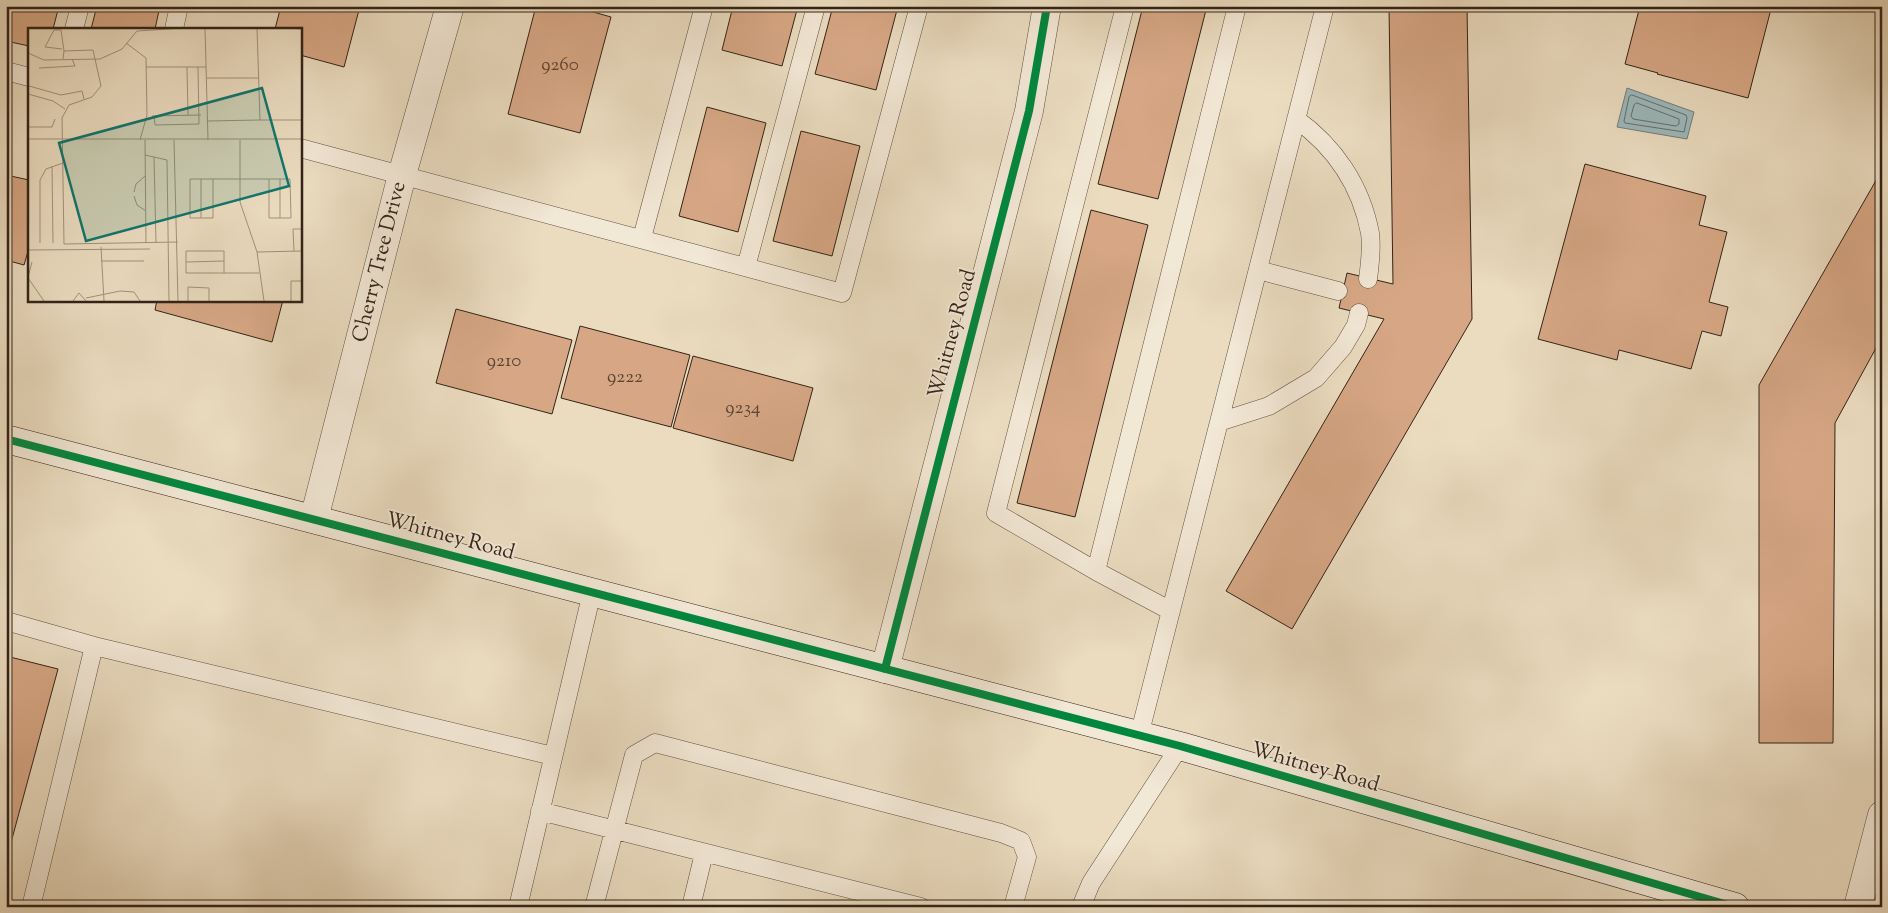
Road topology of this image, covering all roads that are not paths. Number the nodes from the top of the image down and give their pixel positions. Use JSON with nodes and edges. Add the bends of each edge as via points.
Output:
{"nodes":[{"id":1,"x":80,"y":6,"type":"edge"},
{"id":2,"x":179,"y":6,"type":"edge"},
{"id":3,"x":450,"y":6,"type":"edge"},
{"id":4,"x":704,"y":6,"type":"edge"},
{"id":5,"x":816,"y":6,"type":"edge"},
{"id":6,"x":919,"y":6,"type":"edge"},
{"id":7,"x":1047,"y":6,"type":"edge"},
{"id":8,"x":1125,"y":6,"type":"edge"},
{"id":9,"x":1237,"y":6,"type":"edge"},
{"id":10,"x":1325,"y":6,"type":"edge"},
{"id":11,"x":74,"y":28,"type":"edge"},
{"id":12,"x":174,"y":28,"type":"edge"},
{"id":13,"x":6,"y":71,"type":"edge"},
{"id":14,"x":28,"y":77,"type":"edge"},
{"id":15,"x":1296,"y":119,"type":"junction"},
{"id":16,"x":301,"y":148,"type":"edge"},
{"id":17,"x":402,"y":175,"type":"junction"},
{"id":18,"x":642,"y":238,"type":"junction"},
{"id":19,"x":746,"y":267,"type":"junction"},
{"id":20,"x":1258,"y":270,"type":"junction"},
{"id":21,"x":1368,"y":279,"type":"dead end"},
{"id":22,"x":1338,"y":291,"type":"dead end"},
{"id":23,"x":1359,"y":313,"type":"dead end"},
{"id":24,"x":1219,"y":422,"type":"junction"},
{"id":25,"x":6,"y":439,"type":"edge"},
{"id":26,"x":314,"y":519,"type":"junction"},
{"id":27,"x":1096,"y":571,"type":"junction"},
{"id":28,"x":592,"y":592,"type":"junction"},
{"id":29,"x":1171,"y":611,"type":"junction"},
{"id":30,"x":6,"y":622,"type":"edge"},
{"id":31,"x":94,"y":646,"type":"junction"},
{"id":32,"x":884,"y":669,"type":"junction"},
{"id":33,"x":1139,"y":736,"type":"junction"},
{"id":34,"x":1180,"y":746,"type":"junction"},
{"id":35,"x":553,"y":756,"type":"junction"},
{"id":36,"x":540,"y":811,"type":"junction"},
{"id":37,"x":1882,"y":816,"type":"edge"},
{"id":38,"x":613,"y":830,"type":"junction"},
{"id":39,"x":704,"y":853,"type":"junction"},
{"id":40,"x":31,"y":907,"type":"edge"},
{"id":41,"x":518,"y":907,"type":"edge"},
{"id":42,"x":594,"y":907,"type":"edge"},
{"id":43,"x":691,"y":907,"type":"edge"},
{"id":44,"x":921,"y":907,"type":"edge"},
{"id":45,"x":1013,"y":907,"type":"edge"},
{"id":46,"x":1081,"y":907,"type":"edge"},
{"id":47,"x":1735,"y":907,"type":"edge"},
{"id":48,"x":1858,"y":907,"type":"edge"}],
"edges":[{"from":1,"to":11,"type":"lane"},
{"from":2,"to":12,"type":"lane"},
{"from":3,"to":17,"type":"street","name":"Cherry Tree Drive"},
{"from":4,"to":18,"type":"lane"},
{"from":5,"to":19,"type":"lane"},
{"from":6,"to":19,"type":"lane","via":[[842,293]]},
{"from":7,"to":32,"type":"street","name":"Whitney Road","via":[[1029,111]]},
{"from":8,"to":27,"type":"lane","via":[[996,512]]},
{"from":9,"to":27,"type":"lane"},
{"from":10,"to":15,"type":"lane"},
{"from":13,"to":14,"type":"lane"},
{"from":15,"to":20,"type":"lane"},
{"from":15,"to":21,"type":"lane","via":[[1314,132],[1344,166],[1358,195],[1370,234]]},
{"from":16,"to":17,"type":"lane"},
{"from":17,"to":18,"type":"lane"},
{"from":17,"to":26,"type":"street","name":"Cherry Tree Drive"},
{"from":18,"to":19,"type":"lane"},
{"from":20,"to":22,"type":"lane"},
{"from":20,"to":24,"type":"lane"},
{"from":23,"to":24,"type":"lane","via":[[1356,325],[1342,347],[1316,378],[1269,406]]},
{"from":24,"to":29,"type":"lane"},
{"from":25,"to":26,"type":"street","name":"Whitney Road"},
{"from":26,"to":28,"type":"street","name":"Whitney Road"},
{"from":27,"to":29,"type":"lane"},
{"from":28,"to":32,"type":"street","name":"Whitney Road"},
{"from":28,"to":35,"type":"lane"},
{"from":29,"to":33,"type":"lane"},
{"from":30,"to":31,"type":"lane"},
{"from":31,"to":35,"type":"lane"},
{"from":31,"to":40,"type":"lane"},
{"from":32,"to":33,"type":"street","name":"Whitney Road"},
{"from":33,"to":34,"type":"street","name":"Whitney Road"},
{"from":34,"to":46,"type":"lane","via":[[1091,883]]},
{"from":34,"to":47,"type":"street","name":"Whitney Road"},
{"from":35,"to":36,"type":"lane"},
{"from":36,"to":38,"type":"lane"},
{"from":36,"to":41,"type":"lane"},
{"from":37,"to":48,"type":"street"},
{"from":38,"to":39,"type":"lane"},
{"from":38,"to":42,"type":"lane"},
{"from":38,"to":45,"type":"lane","via":[[634,755],[655,743],[1001,833],[1021,842],[1027,857]]},
{"from":39,"to":43,"type":"lane"},
{"from":39,"to":44,"type":"lane"}]}
